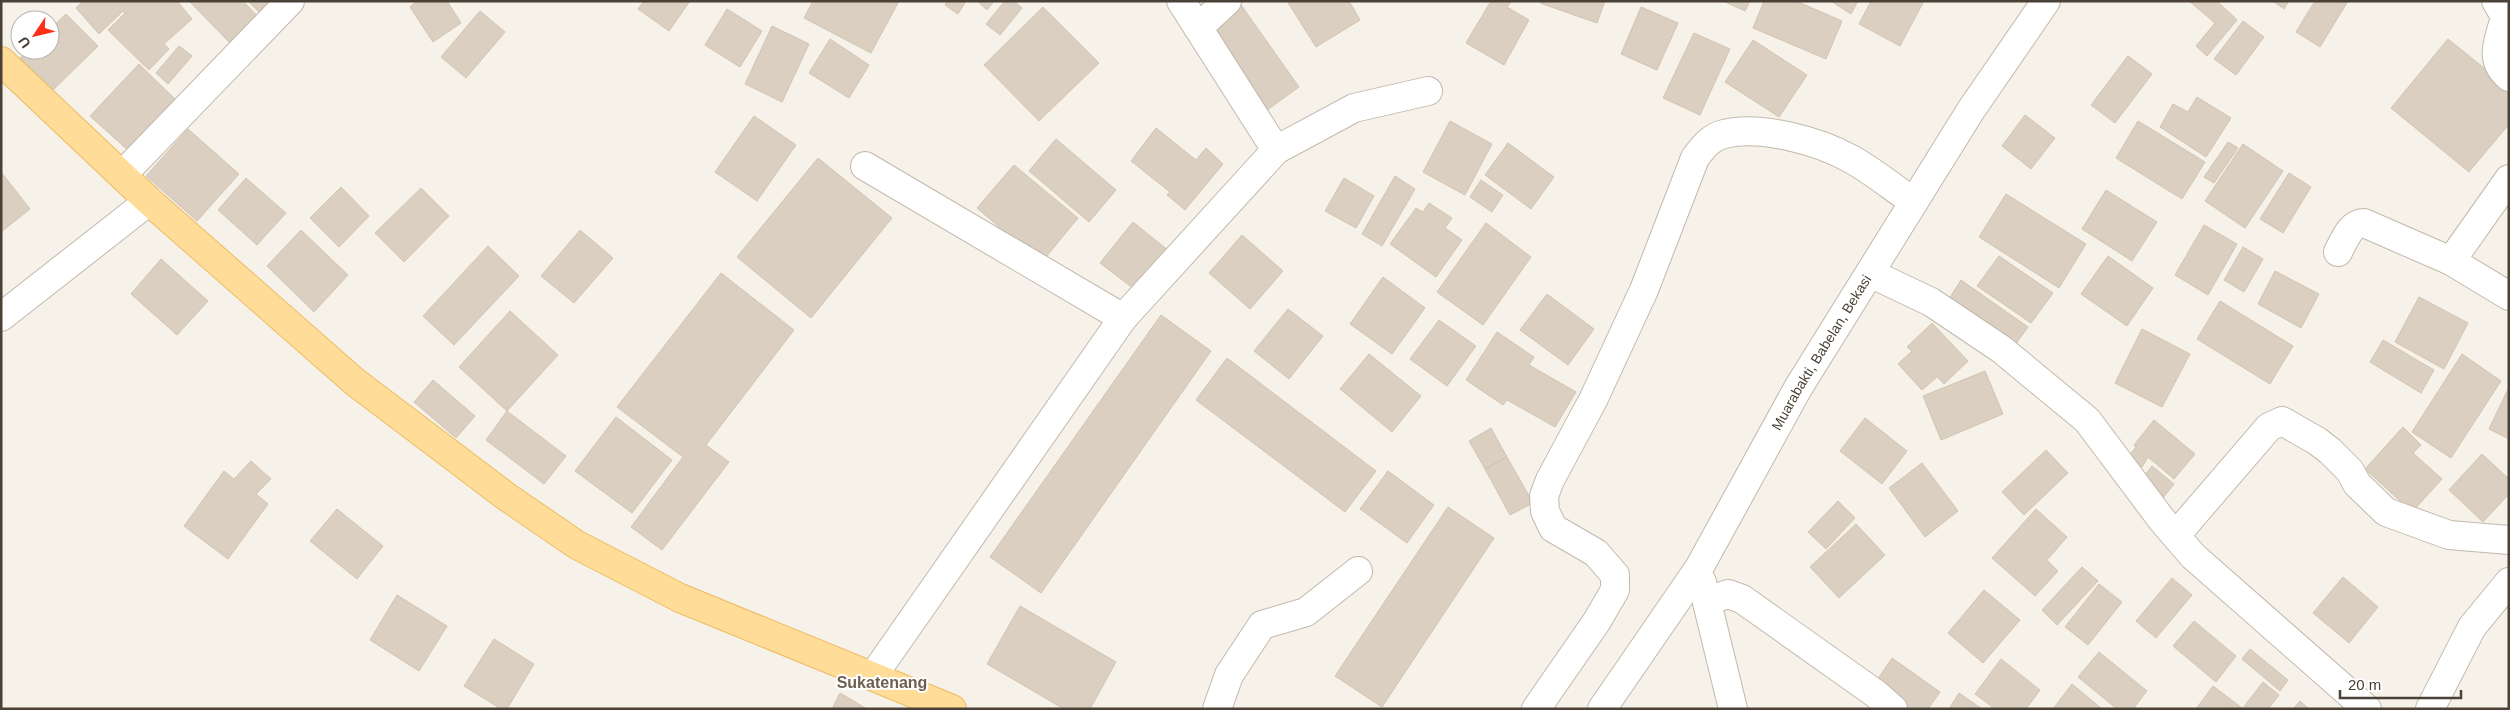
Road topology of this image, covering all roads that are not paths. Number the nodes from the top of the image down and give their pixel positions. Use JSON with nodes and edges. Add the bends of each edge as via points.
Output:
{"nodes":[{"id":1,"x":290,"y":1,"type":"edge"},
{"id":2,"x":1181,"y":1,"type":"edge"},
{"id":3,"x":1227,"y":1,"type":"edge"},
{"id":4,"x":2046,"y":1,"type":"edge"},
{"id":5,"x":2496,"y":1,"type":"edge"},
{"id":6,"x":1198,"y":28,"type":"junction"},
{"id":7,"x":1,"y":61,"type":"edge"},
{"id":8,"x":2509,"y":78,"type":"edge"},
{"id":9,"x":1428,"y":91,"type":"dead end"},
{"id":10,"x":1276,"y":150,"type":"junction"},
{"id":11,"x":865,"y":166,"type":"dead end"},
{"id":12,"x":123,"y":174,"type":"junction"},
{"id":13,"x":2509,"y":179,"type":"edge"},
{"id":14,"x":149,"y":201,"type":"junction"},
{"id":15,"x":1914,"y":202,"type":"junction"},
{"id":16,"x":2338,"y":252,"type":"dead end"},
{"id":17,"x":2451,"y":261,"type":"junction"},
{"id":18,"x":1870,"y":272,"type":"junction"},
{"id":19,"x":2509,"y":296,"type":"edge"},
{"id":20,"x":1,"y":317,"type":"edge"},
{"id":21,"x":1123,"y":318,"type":"junction"},
{"id":22,"x":2176,"y":535,"type":"junction"},
{"id":23,"x":2509,"y":540,"type":"edge"},
{"id":24,"x":1699,"y":568,"type":"junction"},
{"id":25,"x":1358,"y":571,"type":"dead end"},
{"id":26,"x":2509,"y":582,"type":"edge"},
{"id":27,"x":1706,"y":601,"type":"junction"},
{"id":28,"x":872,"y":676,"type":"junction"},
{"id":29,"x":952,"y":709,"type":"edge"},
{"id":30,"x":1217,"y":709,"type":"edge"},
{"id":31,"x":1536,"y":709,"type":"edge"},
{"id":32,"x":1602,"y":709,"type":"edge"},
{"id":33,"x":1733,"y":709,"type":"edge"},
{"id":34,"x":1894,"y":709,"type":"edge"},
{"id":35,"x":2367,"y":709,"type":"edge"},
{"id":36,"x":2430,"y":709,"type":"edge"}],
"edges":[{"from":1,"to":12,"type":"street"},
{"from":2,"to":6,"type":"street"},
{"from":3,"to":6,"type":"street"},
{"from":4,"to":15,"type":"street","name":"Muarabakti, Babelan, Bekasi","via":[[1971,110]]},
{"from":5,"to":8,"type":"street","via":[[2505,16],[2496,62]]},
{"from":6,"to":10,"type":"street"},
{"from":7,"to":12,"type":"main road"},
{"from":9,"to":10,"type":"street","via":[[1354,108]]},
{"from":10,"to":21,"type":"street"},
{"from":11,"to":21,"type":"street"},
{"from":12,"to":14,"type":"main road"},
{"from":13,"to":17,"type":"street"},
{"from":14,"to":20,"type":"street"},
{"from":14,"to":28,"type":"main road","via":[[355,382],[507,497],[577,545],[680,598]]},
{"from":15,"to":18,"type":"street","name":"Muarabakti, Babelan, Bekasi"},
{"from":15,"to":31,"type":"street","via":[[1850,158],[1812,142],[1764,132],[1724,134],[1706,143],[1695,158],[1644,290],[1594,400],[1544,496],[1545,511],[1553,528],[1596,553],[1614,575],[1615,590]]},
{"from":16,"to":17,"type":"street","via":[[2354,225],[2364,223]]},
{"from":17,"to":19,"type":"street"},
{"from":18,"to":22,"type":"street","via":[[1931,302],[2001,349],[2058,394],[2092,426]]},
{"from":18,"to":24,"type":"street","name":"Muarabakti, Babelan, Bekasi","via":[[1798,388]]},
{"from":21,"to":28,"type":"street"},
{"from":22,"to":23,"type":"street","via":[[2269,427],[2282,421],[2330,451],[2386,512],[2449,535]]},
{"from":22,"to":35,"type":"street","via":[[2231,592]]},
{"from":24,"to":27,"type":"street"},
{"from":24,"to":32,"type":"street","name":"Muarabakti, Babelan, Bekasi"},
{"from":25,"to":30,"type":"street","via":[[1306,612],[1262,625],[1229,675]]},
{"from":26,"to":36,"type":"street","via":[[2472,627]]},
{"from":27,"to":33,"type":"street"},
{"from":27,"to":34,"type":"street","via":[[1728,594],[1742,599]]},
{"from":28,"to":29,"type":"main road"}]}
